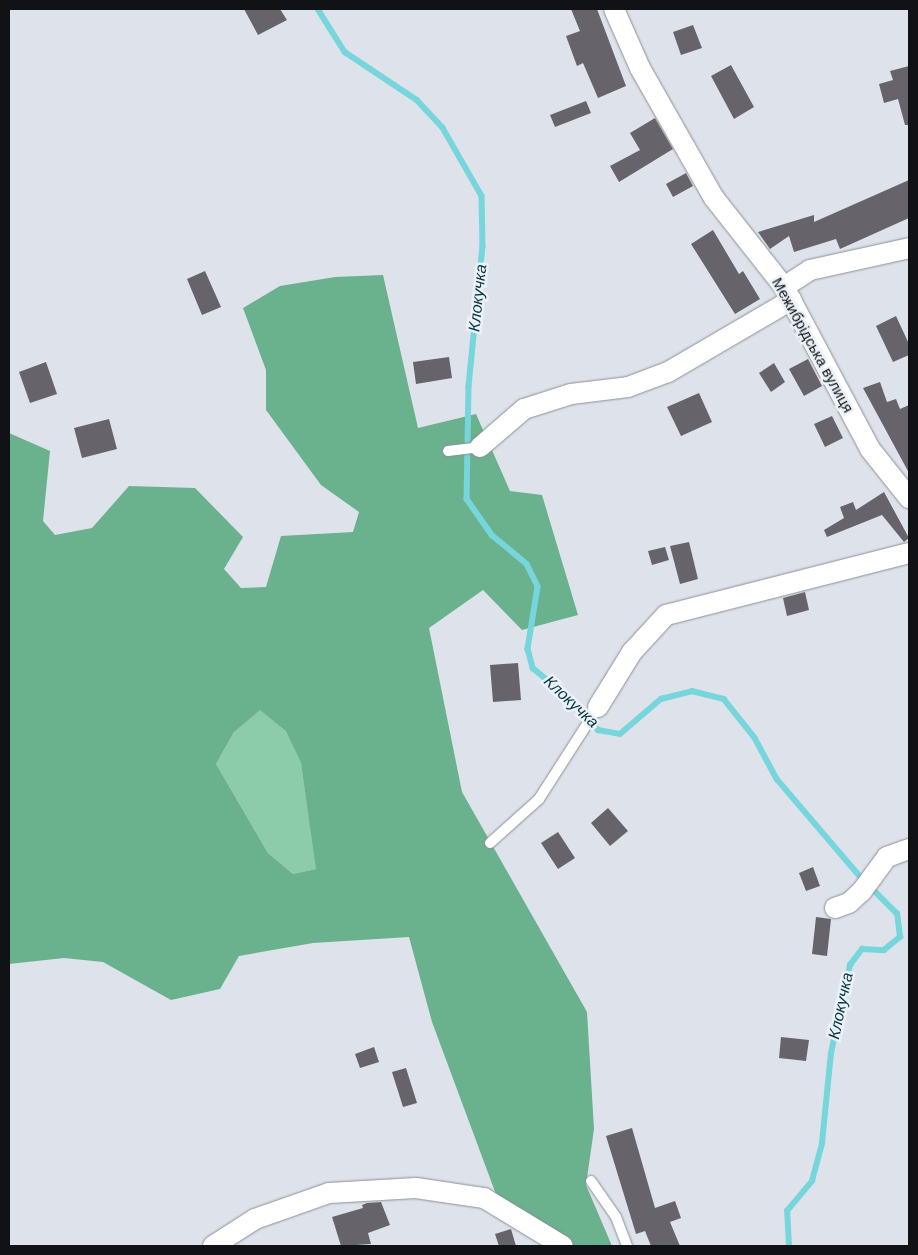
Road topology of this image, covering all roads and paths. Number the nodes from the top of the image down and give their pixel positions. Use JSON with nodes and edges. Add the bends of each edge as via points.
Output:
{"nodes":[{"id":1,"x":614,"y":9,"type":"edge"},
{"id":2,"x":909,"y":248,"type":"edge"},
{"id":3,"x":787,"y":294,"type":"junction"},
{"id":4,"x":471,"y":448,"type":"joint"},
{"id":5,"x":448,"y":451,"type":"dead end"},
{"id":6,"x":909,"y":498,"type":"edge"},
{"id":7,"x":909,"y":553,"type":"edge"},
{"id":8,"x":598,"y":707,"type":"joint"},
{"id":9,"x":490,"y":843,"type":"dead end"},
{"id":10,"x":909,"y":849,"type":"edge"},
{"id":11,"x":835,"y":908,"type":"dead end"},
{"id":12,"x":591,"y":1181,"type":"dead end"},
{"id":13,"x":213,"y":1246,"type":"edge"},
{"id":14,"x":563,"y":1246,"type":"edge"},
{"id":15,"x":627,"y":1246,"type":"edge"}],
"edges":[{"from":1,"to":3,"type":"street","name":"Межибрідська вулиця","via":[[640,68],[714,198]]},
{"from":2,"to":3,"type":"street","via":[[810,270]]},
{"from":3,"to":4,"type":"street","via":[[668,372],[628,387],[571,394],[524,408]]},
{"from":3,"to":6,"type":"street","name":"Межибрідська вулиця","via":[[870,449]]},
{"from":4,"to":5,"type":"lane"},
{"from":7,"to":8,"type":"street","via":[[666,615],[632,652]]},
{"from":8,"to":9,"type":"lane","via":[[539,799]]},
{"from":10,"to":11,"type":"street","via":[[887,857],[849,903]]},
{"from":12,"to":15,"type":"lane","via":[[616,1217]]},
{"from":13,"to":14,"type":"street","via":[[255,1219],[329,1193],[416,1188],[484,1198]]}]}
